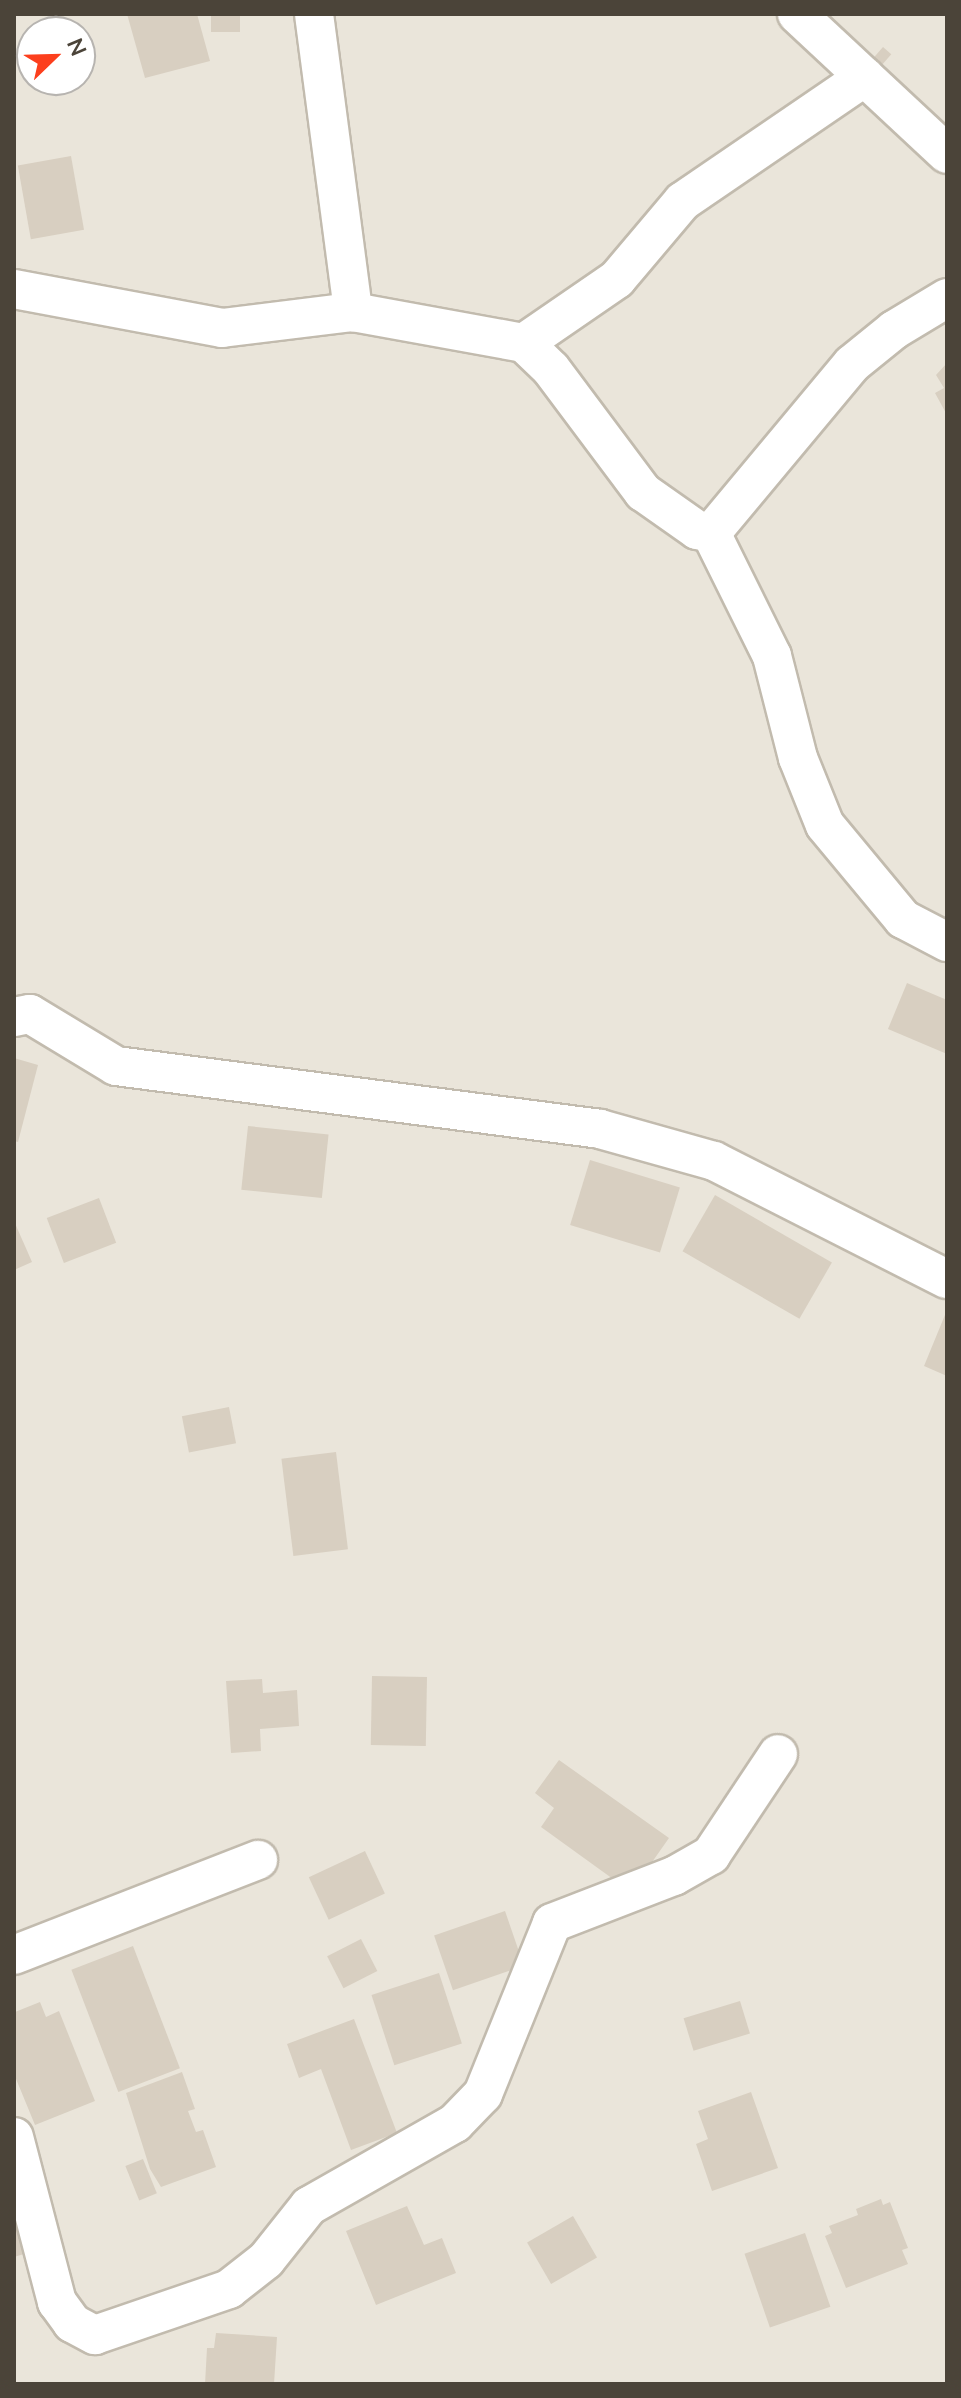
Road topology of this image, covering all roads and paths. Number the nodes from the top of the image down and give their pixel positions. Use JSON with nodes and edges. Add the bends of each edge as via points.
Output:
{"nodes":[{"id":1,"x":314,"y":14,"type":"edge"},
{"id":2,"x":797,"y":14,"type":"edge"},
{"id":3,"x":865,"y":77,"type":"junction"},
{"id":4,"x":947,"y":154,"type":"edge"},
{"id":5,"x":14,"y":289,"type":"edge"},
{"id":6,"x":947,"y":298,"type":"edge"},
{"id":7,"x":353,"y":312,"type":"junction"},
{"id":8,"x":524,"y":343,"type":"junction"},
{"id":9,"x":711,"y":533,"type":"junction"},
{"id":10,"x":947,"y":942,"type":"edge"},
{"id":11,"x":14,"y":1017,"type":"edge"},
{"id":12,"x":947,"y":1279,"type":"edge"},
{"id":13,"x":778,"y":1754,"type":"dead end"},
{"id":14,"x":258,"y":1860,"type":"dead end"},
{"id":15,"x":14,"y":1955,"type":"edge"},
{"id":16,"x":14,"y":2137,"type":"edge"}],
"edges":[{"from":1,"to":7,"type":"street"},
{"from":2,"to":3,"type":"street"},
{"from":3,"to":4,"type":"street"},
{"from":3,"to":8,"type":"street","via":[[683,201],[617,279]]},
{"from":5,"to":7,"type":"street","via":[[222,328]]},
{"from":6,"to":9,"type":"street","via":[[852,364]]},
{"from":7,"to":8,"type":"street"},
{"from":8,"to":9,"type":"street","via":[[551,369],[643,492],[697,530]]},
{"from":9,"to":10,"type":"street","via":[[772,656],[798,758],[825,825],[903,919]]},
{"from":11,"to":12,"type":"street","via":[[30,1014],[116,1066],[600,1129],[714,1161]]},
{"from":13,"to":16,"type":"street","via":[[711,1855],[674,1876],[552,1923],[483,2094],[455,2123],[309,2206],[266,2260],[229,2289],[95,2335],[72,2323],[57,2302]]},
{"from":14,"to":15,"type":"street"}]}
